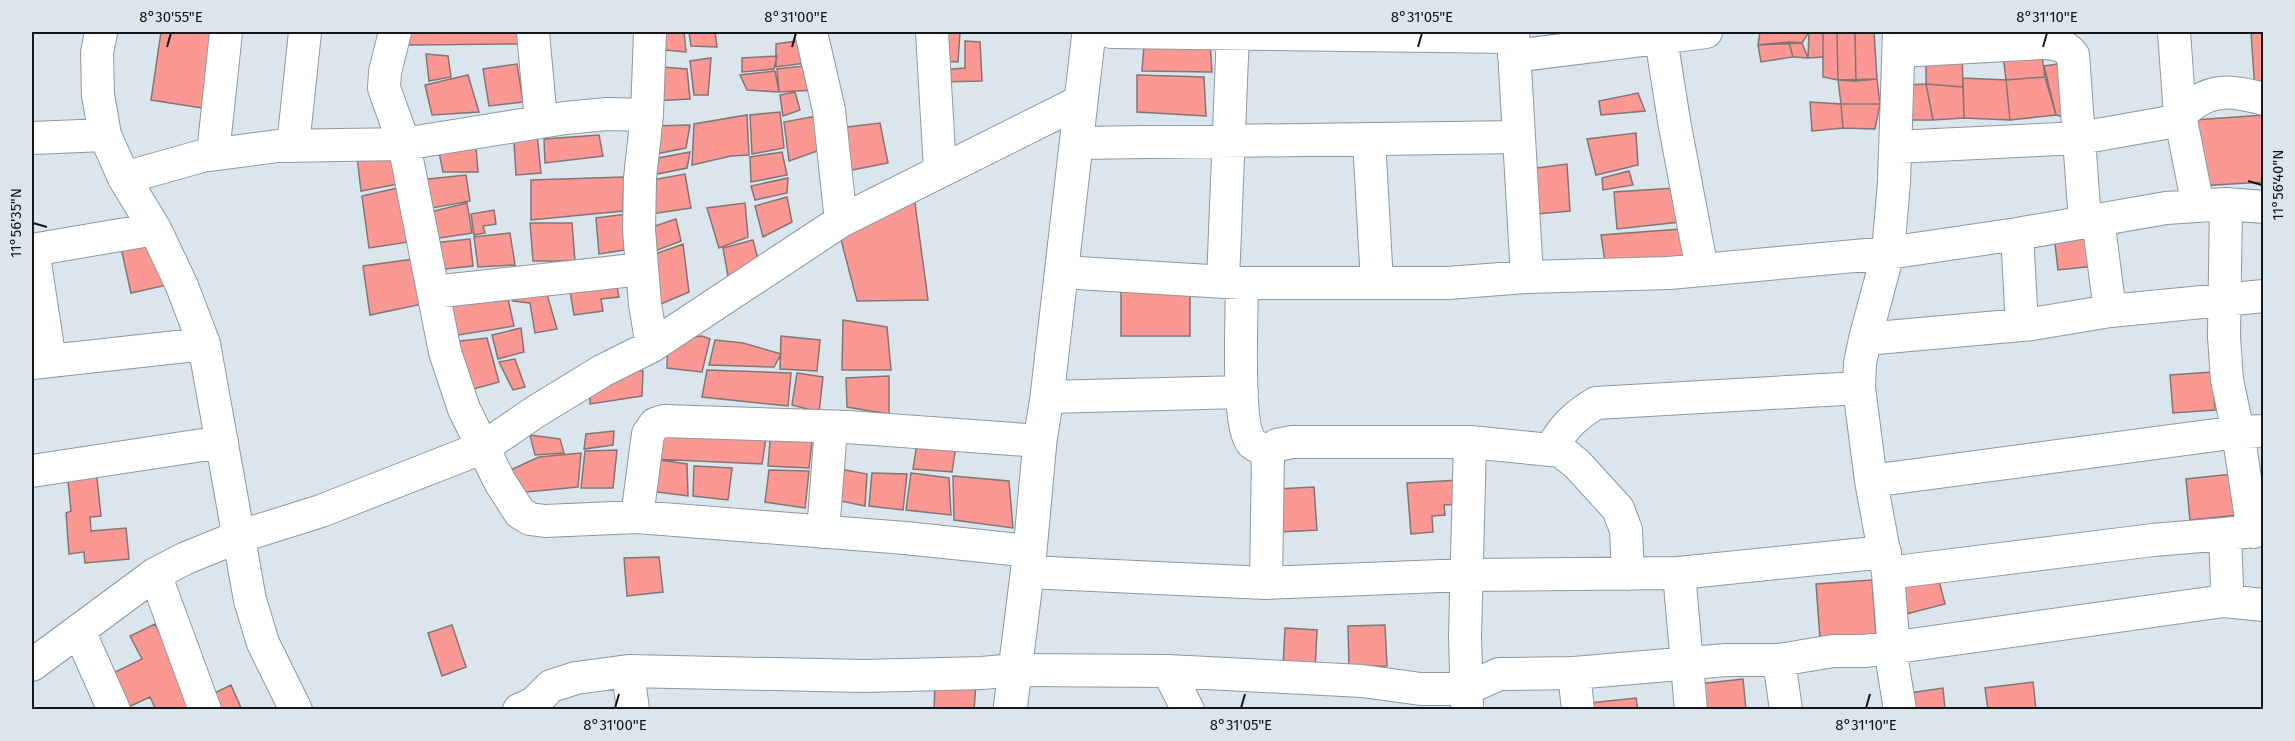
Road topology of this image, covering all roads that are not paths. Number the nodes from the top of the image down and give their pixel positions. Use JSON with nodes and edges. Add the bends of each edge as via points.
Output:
{"nodes":[{"id":1,"x":101,"y":32,"type":"edge"},
{"id":2,"x":226,"y":32,"type":"edge"},
{"id":3,"x":305,"y":32,"type":"edge"},
{"id":4,"x":394,"y":32,"type":"edge"},
{"id":5,"x":533,"y":32,"type":"edge"},
{"id":6,"x":650,"y":32,"type":"edge"},
{"id":7,"x":811,"y":32,"type":"edge"},
{"id":8,"x":932,"y":32,"type":"edge"},
{"id":9,"x":1089,"y":32,"type":"edge"},
{"id":10,"x":1112,"y":32,"type":"edge"},
{"id":11,"x":1233,"y":32,"type":"edge"},
{"id":12,"x":1706,"y":32,"type":"edge"},
{"id":13,"x":2175,"y":32,"type":"edge"},
{"id":14,"x":1369,"y":33,"type":"edge"},
{"id":15,"x":1660,"y":34,"type":"edge"},
{"id":16,"x":2040,"y":37,"type":"edge"},
{"id":17,"x":1899,"y":41,"type":"edge"},
{"id":18,"x":1513,"y":42,"type":"edge"},
{"id":19,"x":2264,"y":99,"type":"edge"},
{"id":20,"x":1081,"y":101,"type":"junction"},
{"id":21,"x":647,"y":115,"type":"junction"},
{"id":22,"x":2180,"y":115,"type":"junction"},
{"id":23,"x":541,"y":121,"type":"junction"},
{"id":24,"x":105,"y":135,"type":"junction"},
{"id":25,"x":1519,"y":137,"type":"junction"},
{"id":26,"x":32,"y":138,"type":"edge"},
{"id":27,"x":2080,"y":138,"type":"junction"},
{"id":28,"x":1369,"y":139,"type":"junction"},
{"id":29,"x":1228,"y":141,"type":"junction"},
{"id":30,"x":1077,"y":143,"type":"junction"},
{"id":31,"x":404,"y":144,"type":"junction"},
{"id":32,"x":293,"y":146,"type":"junction"},
{"id":33,"x":1895,"y":147,"type":"junction"},
{"id":34,"x":213,"y":154,"type":"junction"},
{"id":35,"x":940,"y":170,"type":"junction"},
{"id":36,"x":124,"y":178,"type":"junction"},
{"id":37,"x":2212,"y":205,"type":"junction"},
{"id":38,"x":2264,"y":207,"type":"edge"},
{"id":39,"x":2092,"y":220,"type":"junction"},
{"id":40,"x":841,"y":221,"type":"junction"},
{"id":41,"x":155,"y":229,"type":"junction"},
{"id":42,"x":2018,"y":234,"type":"junction"},
{"id":43,"x":32,"y":250,"type":"edge"},
{"id":44,"x":1888,"y":252,"type":"junction"},
{"id":45,"x":642,"y":268,"type":"junction"},
{"id":46,"x":1702,"y":270,"type":"junction"},
{"id":47,"x":1062,"y":272,"type":"junction"},
{"id":48,"x":1527,"y":277,"type":"junction"},
{"id":49,"x":1233,"y":282,"type":"junction"},
{"id":50,"x":1377,"y":283,"type":"junction"},
{"id":51,"x":433,"y":292,"type":"junction"},
{"id":52,"x":2264,"y":296,"type":"edge"},
{"id":53,"x":2225,"y":299,"type":"junction"},
{"id":54,"x":2110,"y":311,"type":"junction"},
{"id":55,"x":2022,"y":325,"type":"junction"},
{"id":56,"x":1865,"y":339,"type":"junction"},
{"id":57,"x":204,"y":344,"type":"junction"},
{"id":58,"x":652,"y":346,"type":"junction"},
{"id":59,"x":41,"y":362,"type":"edge"},
{"id":60,"x":1859,"y":388,"type":"junction"},
{"id":61,"x":1242,"y":392,"type":"junction"},
{"id":62,"x":1047,"y":397,"type":"junction"},
{"id":63,"x":831,"y":428,"type":"junction"},
{"id":64,"x":2251,"y":432,"type":"edge"},
{"id":65,"x":222,"y":441,"type":"junction"},
{"id":66,"x":1040,"y":441,"type":"junction"},
{"id":67,"x":1470,"y":442,"type":"junction"},
{"id":68,"x":484,"y":447,"type":"junction"},
{"id":69,"x":1552,"y":448,"type":"junction"},
{"id":70,"x":1268,"y":452,"type":"junction"},
{"id":71,"x":32,"y":471,"type":"edge"},
{"id":72,"x":1871,"y":481,"type":"junction"},
{"id":73,"x":637,"y":518,"type":"junction"},
{"id":74,"x":824,"y":532,"type":"junction"},
{"id":75,"x":2247,"y":532,"type":"edge"},
{"id":76,"x":238,"y":537,"type":"junction"},
{"id":77,"x":1029,"y":562,"type":"junction"},
{"id":78,"x":1886,"y":562,"type":"junction"},
{"id":79,"x":1628,"y":573,"type":"junction"},
{"id":80,"x":1678,"y":573,"type":"junction"},
{"id":81,"x":155,"y":574,"type":"junction"},
{"id":82,"x":1466,"y":575,"type":"junction"},
{"id":83,"x":1266,"y":583,"type":"junction"},
{"id":84,"x":2224,"y":600,"type":"junction"},
{"id":85,"x":2264,"y":605,"type":"edge"},
{"id":86,"x":79,"y":631,"type":"junction"},
{"id":87,"x":1890,"y":648,"type":"junction"},
{"id":88,"x":1779,"y":660,"type":"junction"},
{"id":89,"x":1686,"y":663,"type":"junction"},
{"id":90,"x":32,"y":665,"type":"edge"},
{"id":91,"x":1015,"y":670,"type":"junction"},
{"id":92,"x":628,"y":671,"type":"junction"},
{"id":93,"x":1168,"y":671,"type":"junction"},
{"id":94,"x":1574,"y":673,"type":"junction"},
{"id":95,"x":1466,"y":699,"type":"edge"},
{"id":96,"x":114,"y":710,"type":"edge"},
{"id":97,"x":205,"y":710,"type":"edge"},
{"id":98,"x":296,"y":710,"type":"edge"},
{"id":99,"x":519,"y":710,"type":"edge"},
{"id":100,"x":633,"y":710,"type":"edge"},
{"id":101,"x":1010,"y":710,"type":"edge"},
{"id":102,"x":1188,"y":710,"type":"edge"},
{"id":103,"x":1578,"y":710,"type":"edge"},
{"id":104,"x":1691,"y":710,"type":"edge"},
{"id":105,"x":1786,"y":710,"type":"edge"},
{"id":106,"x":1900,"y":710,"type":"edge"}],
"edges":[{"from":1,"to":24,"type":"street","via":[[98,95]]},
{"from":2,"to":34,"type":"street"},
{"from":3,"to":32,"type":"street"},
{"from":4,"to":31,"type":"street","via":[[384,88]]},
{"from":5,"to":23,"type":"street"},
{"from":6,"to":21,"type":"street"},
{"from":7,"to":40,"type":"street","via":[[828,110]]},
{"from":8,"to":35,"type":"street"},
{"from":9,"to":20,"type":"street"},
{"from":10,"to":11,"type":"street"},
{"from":11,"to":14,"type":"street"},
{"from":11,"to":29,"type":"street"},
{"from":12,"to":15,"type":"street"},
{"from":13,"to":22,"type":"street"},
{"from":14,"to":18,"type":"street"},
{"from":15,"to":18,"type":"street"},
{"from":15,"to":46,"type":"street"},
{"from":16,"to":17,"type":"street"},
{"from":16,"to":27,"type":"street","via":[[2060,44],[2073,56]]},
{"from":17,"to":33,"type":"street"},
{"from":18,"to":25,"type":"street"},
{"from":19,"to":22,"type":"street","via":[[2229,91],[2213,93]]},
{"from":20,"to":30,"type":"street"},
{"from":20,"to":35,"type":"street"},
{"from":21,"to":23,"type":"street","via":[[607,114]]},
{"from":21,"to":45,"type":"street","via":[[639,197]]},
{"from":22,"to":27,"type":"street","via":[[2165,123]]},
{"from":22,"to":37,"type":"street"},
{"from":23,"to":31,"type":"street"},
{"from":24,"to":26,"type":"street"},
{"from":24,"to":36,"type":"street"},
{"from":25,"to":28,"type":"street"},
{"from":25,"to":48,"type":"street"},
{"from":27,"to":33,"type":"street"},
{"from":27,"to":39,"type":"street"},
{"from":28,"to":29,"type":"street"},
{"from":28,"to":50,"type":"street"},
{"from":29,"to":30,"type":"street"},
{"from":29,"to":49,"type":"street"},
{"from":30,"to":47,"type":"street"},
{"from":31,"to":32,"type":"street"},
{"from":31,"to":51,"type":"street"},
{"from":32,"to":34,"type":"street"},
{"from":33,"to":44,"type":"street"},
{"from":34,"to":36,"type":"street"},
{"from":35,"to":40,"type":"street"},
{"from":36,"to":41,"type":"street"},
{"from":37,"to":38,"type":"street"},
{"from":37,"to":39,"type":"street"},
{"from":37,"to":53,"type":"street"},
{"from":39,"to":42,"type":"street"},
{"from":39,"to":54,"type":"street"},
{"from":40,"to":58,"type":"street"},
{"from":41,"to":43,"type":"street"},
{"from":41,"to":57,"type":"street"},
{"from":42,"to":44,"type":"street"},
{"from":42,"to":55,"type":"street"},
{"from":43,"to":59,"type":"street"},
{"from":44,"to":46,"type":"street"},
{"from":44,"to":56,"type":"street"},
{"from":45,"to":51,"type":"street"},
{"from":45,"to":58,"type":"street"},
{"from":46,"to":48,"type":"street"},
{"from":47,"to":49,"type":"street"},
{"from":47,"to":62,"type":"street"},
{"from":48,"to":50,"type":"street"},
{"from":49,"to":50,"type":"street"},
{"from":49,"to":61,"type":"street"},
{"from":51,"to":68,"type":"street","via":[[445,352],[464,409]]},
{"from":52,"to":53,"type":"street"},
{"from":53,"to":54,"type":"street"},
{"from":53,"to":64,"type":"street","via":[[2228,380]]},
{"from":54,"to":55,"type":"street"},
{"from":55,"to":56,"type":"street"},
{"from":56,"to":60,"type":"street"},
{"from":57,"to":59,"type":"street"},
{"from":57,"to":65,"type":"street"},
{"from":58,"to":68,"type":"street","via":[[583,382]]},
{"from":60,"to":69,"type":"street","via":[[1596,403],[1577,414]]},
{"from":60,"to":72,"type":"street"},
{"from":61,"to":62,"type":"street"},
{"from":61,"to":70,"type":"street","via":[[1247,433],[1252,443]]},
{"from":62,"to":66,"type":"street"},
{"from":63,"to":66,"type":"street"},
{"from":63,"to":73,"type":"street","via":[[664,421],[655,424],[648,434]]},
{"from":63,"to":74,"type":"street"},
{"from":64,"to":72,"type":"street"},
{"from":64,"to":75,"type":"street"},
{"from":65,"to":71,"type":"street"},
{"from":65,"to":76,"type":"street"},
{"from":66,"to":77,"type":"street"},
{"from":67,"to":69,"type":"street"},
{"from":67,"to":70,"type":"street","via":[[1292,442]]},
{"from":67,"to":82,"type":"street"},
{"from":68,"to":73,"type":"street","via":[[505,490],[520,513],[530,519]]},
{"from":68,"to":76,"type":"street","via":[[321,511]]},
{"from":69,"to":79,"type":"street","via":[[1577,464],[1618,509],[1626,530]]},
{"from":70,"to":83,"type":"street"},
{"from":72,"to":78,"type":"street"},
{"from":73,"to":74,"type":"street"},
{"from":74,"to":77,"type":"street"},
{"from":75,"to":78,"type":"street"},
{"from":75,"to":84,"type":"street"},
{"from":76,"to":81,"type":"street"},
{"from":76,"to":98,"type":"street","via":[[263,643]]},
{"from":77,"to":83,"type":"street"},
{"from":77,"to":91,"type":"street"},
{"from":78,"to":80,"type":"street"},
{"from":78,"to":87,"type":"street","via":[[1893,639]]},
{"from":79,"to":80,"type":"street"},
{"from":79,"to":82,"type":"street"},
{"from":80,"to":89,"type":"street"},
{"from":81,"to":86,"type":"street"},
{"from":81,"to":97,"type":"street"},
{"from":82,"to":83,"type":"street"},
{"from":82,"to":95,"type":"street"},
{"from":84,"to":85,"type":"street"},
{"from":84,"to":87,"type":"street"},
{"from":86,"to":90,"type":"street"},
{"from":86,"to":96,"type":"street"},
{"from":87,"to":88,"type":"street","via":[[1833,651]]},
{"from":87,"to":106,"type":"street"},
{"from":88,"to":89,"type":"street"},
{"from":88,"to":105,"type":"street"},
{"from":89,"to":94,"type":"street"},
{"from":89,"to":104,"type":"street"},
{"from":91,"to":92,"type":"street","via":[[864,676]]},
{"from":91,"to":93,"type":"street"},
{"from":91,"to":101,"type":"street"},
{"from":92,"to":99,"type":"street","via":[[550,686],[534,704]]},
{"from":92,"to":100,"type":"street"},
{"from":93,"to":95,"type":"street","via":[[1362,681]]},
{"from":93,"to":102,"type":"street"},
{"from":94,"to":95,"type":"street","via":[[1499,674]]},
{"from":94,"to":103,"type":"street"}]}
